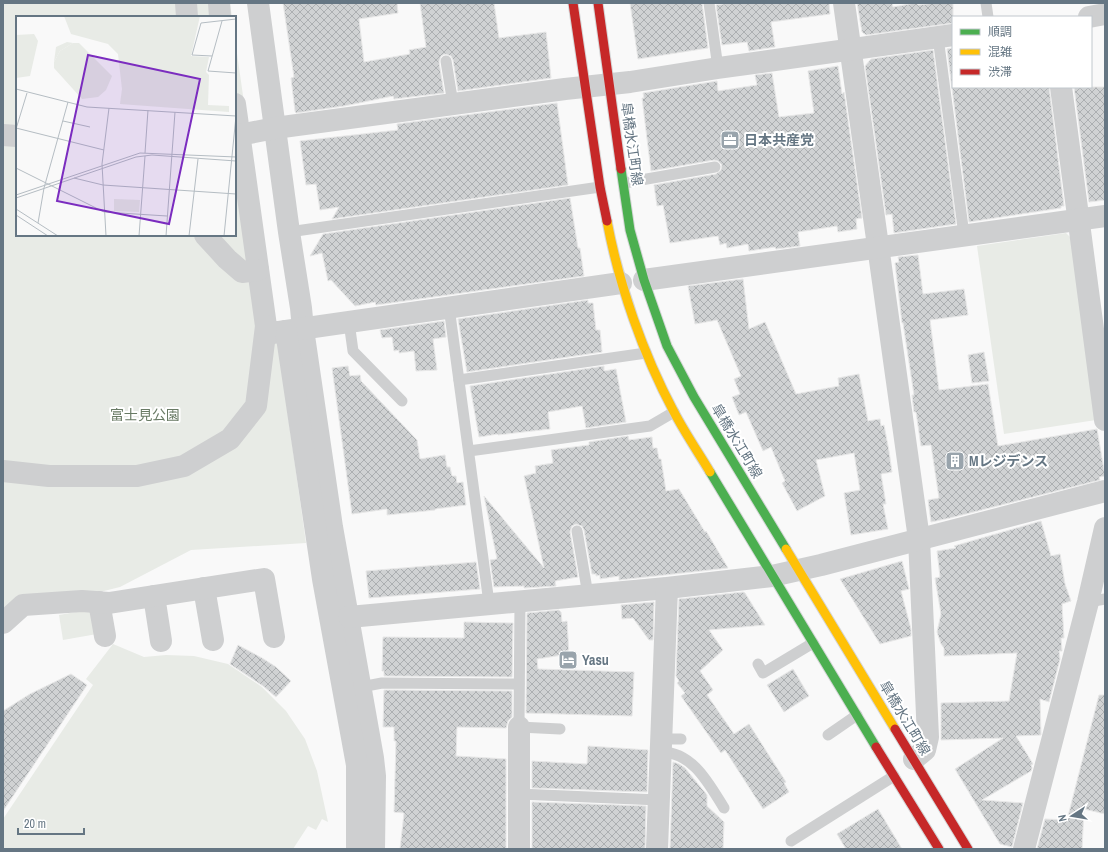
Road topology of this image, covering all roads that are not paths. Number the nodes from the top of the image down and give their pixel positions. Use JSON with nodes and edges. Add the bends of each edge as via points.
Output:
{"nodes":[{"id":1,"x":186,"y":3,"type":"edge"},
{"id":2,"x":219,"y":3,"type":"edge"},
{"id":3,"x":258,"y":3,"type":"edge"},
{"id":4,"x":573,"y":3,"type":"edge"},
{"id":5,"x":598,"y":3,"type":"edge"},
{"id":6,"x":709,"y":3,"type":"edge"},
{"id":7,"x":844,"y":3,"type":"edge"},
{"id":8,"x":986,"y":3,"type":"edge"},
{"id":9,"x":1105,"y":14,"type":"edge"},
{"id":10,"x":187,"y":16,"type":"edge"},
{"id":11,"x":220,"y":16,"type":"edge"},
{"id":12,"x":988,"y":16,"type":"edge"},
{"id":13,"x":1092,"y":16,"type":"edge"},
{"id":14,"x":945,"y":36,"type":"edge"},
{"id":15,"x":851,"y":50,"type":"junction"},
{"id":16,"x":446,"y":61,"type":"dead end"},
{"id":17,"x":718,"y":68,"type":"junction"},
{"id":18,"x":610,"y":84,"type":"junction"},
{"id":19,"x":585,"y":87,"type":"junction"},
{"id":20,"x":1061,"y":88,"type":"edge"},
{"id":21,"x":453,"y":104,"type":"junction"},
{"id":22,"x":236,"y":110,"type":"edge"},
{"id":23,"x":275,"y":128,"type":"junction"},
{"id":24,"x":240,"y":135,"type":"junction"},
{"id":25,"x":3,"y":136,"type":"edge"},
{"id":26,"x":16,"y":136,"type":"edge"},
{"id":27,"x":715,"y":167,"type":"dead end"},
{"id":28,"x":624,"y":183,"type":"junction"},
{"id":29,"x":600,"y":187,"type":"junction"},
{"id":30,"x":1105,"y":216,"type":"edge"},
{"id":31,"x":1078,"y":220,"type":"junction"},
{"id":32,"x":289,"y":232,"type":"junction"},
{"id":33,"x":964,"y":235,"type":"junction"},
{"id":34,"x":206,"y":236,"type":"edge"},
{"id":35,"x":878,"y":247,"type":"junction"},
{"id":36,"x":258,"y":270,"type":"junction"},
{"id":37,"x":644,"y":280,"type":"junction"},
{"id":38,"x":621,"y":283,"type":"junction"},
{"id":39,"x":449,"y":307,"type":"junction"},
{"id":40,"x":349,"y":322,"type":"junction"},
{"id":41,"x":1099,"y":327,"type":"edge"},
{"id":42,"x":285,"y":328,"type":"junction"},
{"id":43,"x":646,"y":353,"type":"junction"},
{"id":44,"x":459,"y":380,"type":"junction"},
{"id":45,"x":402,"y":401,"type":"dead end"},
{"id":46,"x":674,"y":412,"type":"junction"},
{"id":47,"x":1105,"y":420,"type":"edge"},
{"id":48,"x":468,"y":451,"type":"junction"},
{"id":49,"x":3,"y":471,"type":"edge"},
{"id":50,"x":1105,"y":491,"type":"edge"},
{"id":51,"x":1105,"y":528,"type":"edge"},
{"id":52,"x":577,"y":531,"type":"dead end"},
{"id":53,"x":919,"y":539,"type":"junction"},
{"id":54,"x":799,"y":570,"type":"junction"},
{"id":55,"x":772,"y":576,"type":"junction"},
{"id":56,"x":204,"y":588,"type":"junction"},
{"id":57,"x":667,"y":588,"type":"junction"},
{"id":58,"x":154,"y":596,"type":"junction"},
{"id":59,"x":592,"y":598,"type":"junction"},
{"id":60,"x":1096,"y":600,"type":"edge"},
{"id":61,"x":520,"y":601,"type":"junction"},
{"id":62,"x":99,"y":602,"type":"junction"},
{"id":63,"x":489,"y":603,"type":"junction"},
{"id":64,"x":349,"y":617,"type":"junction"},
{"id":65,"x":3,"y":623,"type":"edge"},
{"id":66,"x":105,"y":636,"type":"dead end"},
{"id":67,"x":274,"y":636,"type":"dead end"},
{"id":68,"x":213,"y":640,"type":"dead end"},
{"id":69,"x":161,"y":641,"type":"dead end"},
{"id":70,"x":813,"y":643,"type":"junction"},
{"id":71,"x":758,"y":664,"type":"dead end"},
{"id":72,"x":520,"y":684,"type":"junction"},
{"id":73,"x":361,"y":687,"type":"junction"},
{"id":74,"x":858,"y":716,"type":"junction"},
{"id":75,"x":519,"y":727,"type":"junction"},
{"id":76,"x":560,"y":729,"type":"dead end"},
{"id":77,"x":828,"y":735,"type":"dead end"},
{"id":78,"x":668,"y":743,"type":"junction"},
{"id":79,"x":914,"y":759,"type":"junction"},
{"id":80,"x":894,"y":776,"type":"junction"},
{"id":81,"x":519,"y":794,"type":"junction"},
{"id":82,"x":659,"y":800,"type":"junction"},
{"id":83,"x":724,"y":808,"type":"dead end"},
{"id":84,"x":791,"y":841,"type":"dead end"},
{"id":85,"x":357,"y":849,"type":"edge"},
{"id":86,"x":374,"y":849,"type":"edge"},
{"id":87,"x":519,"y":849,"type":"edge"},
{"id":88,"x":658,"y":849,"type":"edge"},
{"id":89,"x":939,"y":849,"type":"edge"},
{"id":90,"x":968,"y":849,"type":"edge"},
{"id":91,"x":1024,"y":849,"type":"edge"}],
"edges":[{"from":1,"to":10,"type":"street"},
{"from":2,"to":11,"type":"street"},
{"from":3,"to":23,"type":"street"},
{"from":4,"to":19,"type":"street"},
{"from":5,"to":18,"type":"street","name":"皐橋水江町線"},
{"from":6,"to":17,"type":"lane"},
{"from":7,"to":15,"type":"street"},
{"from":8,"to":12,"type":"lane"},
{"from":9,"to":13,"type":"street"},
{"from":14,"to":15,"type":"street"},
{"from":14,"to":33,"type":"lane"},
{"from":15,"to":17,"type":"street"},
{"from":15,"to":35,"type":"street"},
{"from":16,"to":21,"type":"lane"},
{"from":17,"to":18,"type":"street"},
{"from":18,"to":19,"type":"street"},
{"from":18,"to":28,"type":"street","name":"皐橋水江町線"},
{"from":19,"to":21,"type":"street"},
{"from":19,"to":29,"type":"street"},
{"from":20,"to":31,"type":"street"},
{"from":21,"to":23,"type":"street"},
{"from":22,"to":24,"type":"street"},
{"from":23,"to":24,"type":"street"},
{"from":23,"to":32,"type":"street"},
{"from":24,"to":36,"type":"street"},
{"from":25,"to":26,"type":"street"},
{"from":27,"to":28,"type":"lane"},
{"from":28,"to":37,"type":"street","name":"皐橋水江町線","via":[[630,230]]},
{"from":29,"to":32,"type":"lane"},
{"from":29,"to":38,"type":"street"},
{"from":30,"to":31,"type":"street"},
{"from":31,"to":33,"type":"street"},
{"from":31,"to":41,"type":"street"},
{"from":32,"to":42,"type":"street","via":[[301,308]]},
{"from":33,"to":35,"type":"street"},
{"from":34,"to":36,"type":"street","via":[[242,272]]},
{"from":35,"to":37,"type":"street"},
{"from":35,"to":53,"type":"street"},
{"from":36,"to":42,"type":"street"},
{"from":37,"to":54,"type":"street","name":"皐橋水江町線","via":[[667,346],[694,397]]},
{"from":38,"to":39,"type":"street"},
{"from":38,"to":43,"type":"street"},
{"from":39,"to":40,"type":"street"},
{"from":39,"to":44,"type":"lane"},
{"from":40,"to":42,"type":"street"},
{"from":40,"to":45,"type":"lane","via":[[353,350]]},
{"from":41,"to":47,"type":"street"},
{"from":42,"to":49,"type":"street","via":[[256,406],[230,440],[184,466],[137,476],[49,476]]},
{"from":42,"to":64,"type":"street","via":[[332,526]]},
{"from":42,"to":85,"type":"street","via":[[323,579],[357,765]]},
{"from":43,"to":44,"type":"lane"},
{"from":43,"to":46,"type":"street"},
{"from":44,"to":48,"type":"lane"},
{"from":46,"to":48,"type":"lane","via":[[650,426]]},
{"from":46,"to":55,"type":"street"},
{"from":48,"to":63,"type":"lane"},
{"from":50,"to":53,"type":"street"},
{"from":51,"to":60,"type":"street"},
{"from":52,"to":59,"type":"lane"},
{"from":53,"to":54,"type":"street"},
{"from":53,"to":79,"type":"street","via":[[928,737],[925,750]]},
{"from":54,"to":55,"type":"street"},
{"from":54,"to":79,"type":"street","name":"皐橋水江町線"},
{"from":55,"to":57,"type":"street"},
{"from":55,"to":70,"type":"street"},
{"from":56,"to":58,"type":"street"},
{"from":56,"to":67,"type":"street","via":[[264,579]]},
{"from":56,"to":68,"type":"street"},
{"from":57,"to":59,"type":"street"},
{"from":57,"to":78,"type":"street"},
{"from":58,"to":62,"type":"street","via":[[109,603]]},
{"from":58,"to":69,"type":"street"},
{"from":59,"to":61,"type":"street"},
{"from":60,"to":91,"type":"street"},
{"from":61,"to":63,"type":"street"},
{"from":61,"to":72,"type":"lane"},
{"from":62,"to":65,"type":"street","via":[[23,605]]},
{"from":62,"to":66,"type":"street"},
{"from":63,"to":64,"type":"street"},
{"from":64,"to":73,"type":"street"},
{"from":70,"to":71,"type":"lane","via":[[763,673]]},
{"from":70,"to":74,"type":"street"},
{"from":72,"to":73,"type":"lane","via":[[382,683]]},
{"from":72,"to":75,"type":"lane"},
{"from":73,"to":86,"type":"street","via":[[375,776]]},
{"from":74,"to":77,"type":"lane"},
{"from":74,"to":80,"type":"street"},
{"from":75,"to":76,"type":"lane"},
{"from":75,"to":81,"type":"street"},
{"from":78,"to":82,"type":"street"},
{"from":78,"to":83,"type":"lane","via":[[668,752],[684,758],[699,770]]},
{"from":79,"to":90,"type":"street","name":"皐橋水江町線"},
{"from":80,"to":84,"type":"lane"},
{"from":80,"to":89,"type":"street"},
{"from":81,"to":82,"type":"lane"},
{"from":81,"to":87,"type":"street"},
{"from":82,"to":88,"type":"street"}]}
